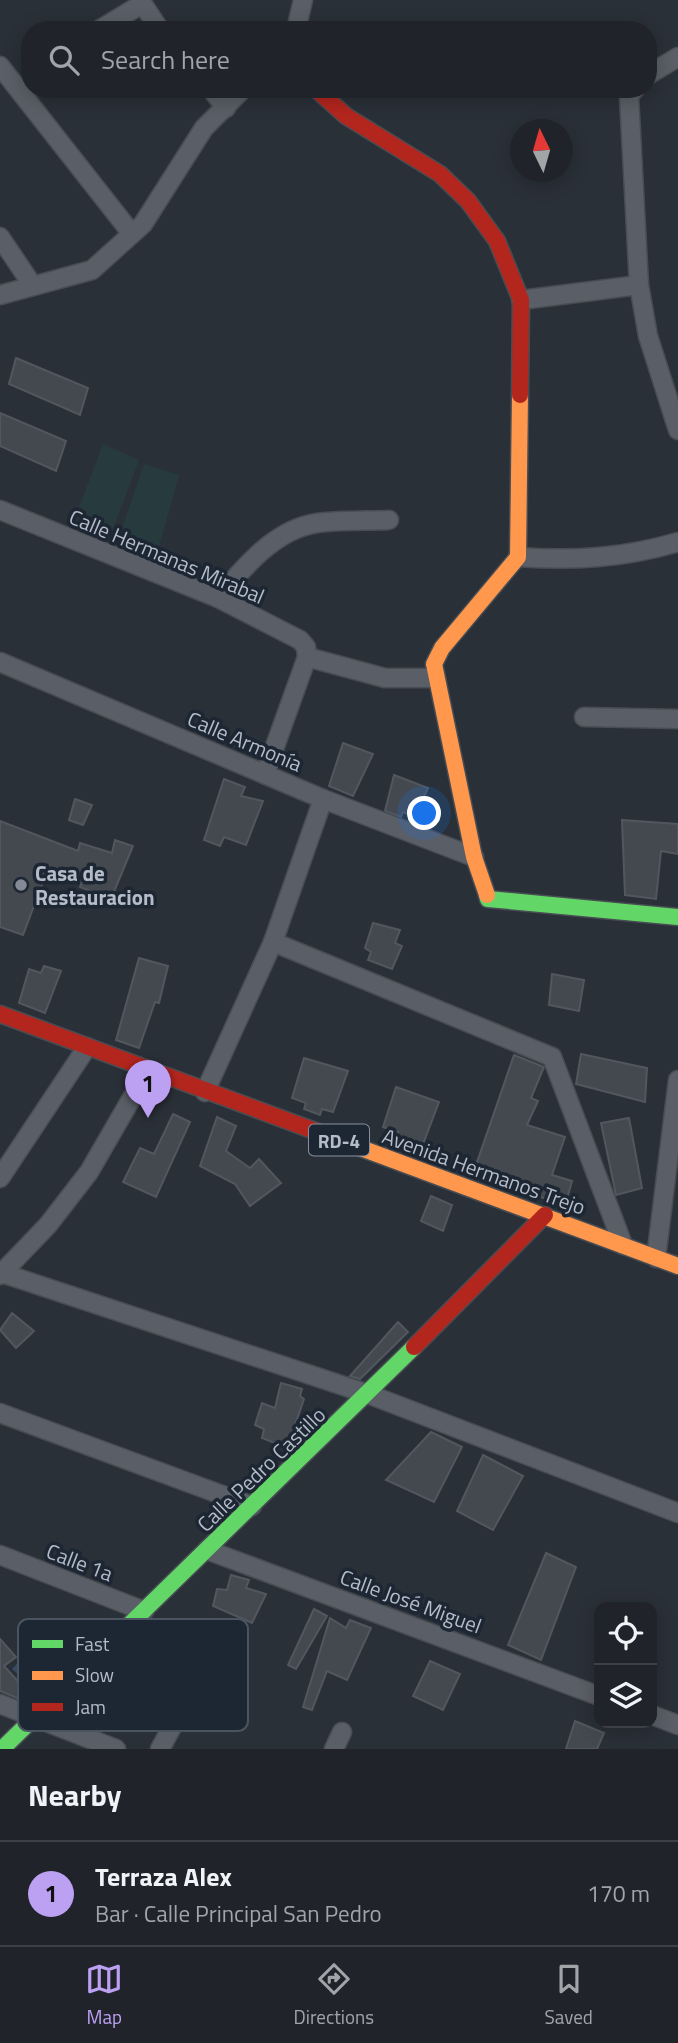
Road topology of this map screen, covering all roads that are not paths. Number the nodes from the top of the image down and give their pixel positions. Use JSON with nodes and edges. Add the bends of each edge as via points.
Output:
{"nodes":[{"id":1,"x":303,"y":0,"type":"edge"},
{"id":2,"x":141,"y":2,"type":"edge"},
{"id":3,"x":112,"y":21,"type":"edge"},
{"id":4,"x":154,"y":21,"type":"edge"},
{"id":5,"x":298,"y":21,"type":"edge"},
{"id":6,"x":678,"y":57,"type":"edge"},
{"id":7,"x":0,"y":66,"type":"edge"},
{"id":8,"x":657,"y":70,"type":"edge"},
{"id":9,"x":21,"y":83,"type":"edge"},
{"id":10,"x":33,"y":98,"type":"edge"},
{"id":11,"x":218,"y":98,"type":"edge"},
{"id":12,"x":235,"y":98,"type":"edge"},
{"id":13,"x":326,"y":98,"type":"edge"},
{"id":14,"x":629,"y":98,"type":"edge"},
{"id":15,"x":226,"y":108,"type":"junction"},
{"id":16,"x":132,"y":234,"type":"junction"},
{"id":17,"x":0,"y":237,"type":"edge"},
{"id":18,"x":639,"y":285,"type":"junction"},
{"id":19,"x":33,"y":286,"type":"junction"},
{"id":20,"x":0,"y":295,"type":"edge"},
{"id":21,"x":521,"y":300,"type":"junction"},
{"id":22,"x":678,"y":430,"type":"edge"},
{"id":23,"x":0,"y":510,"type":"edge"},
{"id":24,"x":389,"y":520,"type":"dead end"},
{"id":25,"x":678,"y":542,"type":"edge"},
{"id":26,"x":518,"y":558,"type":"junction"},
{"id":27,"x":218,"y":598,"type":"junction"},
{"id":28,"x":307,"y":657,"type":"junction"},
{"id":29,"x":0,"y":662,"type":"edge"},
{"id":30,"x":436,"y":678,"type":"junction"},
{"id":31,"x":584,"y":717,"type":"dead end"},
{"id":32,"x":678,"y":719,"type":"edge"},
{"id":33,"x":265,"y":774,"type":"junction"},
{"id":34,"x":323,"y":799,"type":"junction"},
{"id":35,"x":474,"y":857,"type":"junction"},
{"id":36,"x":678,"y":917,"type":"edge"},
{"id":37,"x":273,"y":942,"type":"junction"},
{"id":38,"x":0,"y":1014,"type":"edge"},
{"id":39,"x":87,"y":1048,"type":"junction"},
{"id":40,"x":148,"y":1070,"type":"junction"},
{"id":41,"x":678,"y":1080,"type":"edge"},
{"id":42,"x":205,"y":1092,"type":"junction"},
{"id":43,"x":0,"y":1178,"type":"edge"},
{"id":44,"x":545,"y":1215,"type":"junction"},
{"id":45,"x":623,"y":1245,"type":"junction"},
{"id":46,"x":656,"y":1258,"type":"junction"},
{"id":47,"x":678,"y":1266,"type":"edge"},
{"id":48,"x":1,"y":1274,"type":"edge"},
{"id":49,"x":368,"y":1394,"type":"junction"},
{"id":50,"x":0,"y":1413,"type":"edge"},
{"id":51,"x":252,"y":1506,"type":"junction"},
{"id":52,"x":678,"y":1513,"type":"edge"},
{"id":53,"x":207,"y":1550,"type":"junction"},
{"id":54,"x":0,"y":1555,"type":"edge"},
{"id":55,"x":144,"y":1611,"type":"junction"},
{"id":56,"x":136,"y":1619,"type":"edge"},
{"id":57,"x":594,"y":1694,"type":"edge"},
{"id":58,"x":0,"y":1704,"type":"edge"},
{"id":59,"x":18,"y":1711,"type":"edge"},
{"id":60,"x":657,"y":1717,"type":"edge"},
{"id":61,"x":678,"y":1725,"type":"edge"},
{"id":62,"x":20,"y":1731,"type":"edge"},
{"id":63,"x":70,"y":1731,"type":"edge"},
{"id":64,"x":170,"y":1731,"type":"edge"},
{"id":65,"x":342,"y":1732,"type":"dead end"},
{"id":66,"x":2,"y":1749,"type":"edge"},
{"id":67,"x":116,"y":1749,"type":"edge"},
{"id":68,"x":160,"y":1749,"type":"edge"},
{"id":69,"x":334,"y":1749,"type":"edge"}],
"edges":[{"from":1,"to":5,"type":"street"},
{"from":2,"to":3,"type":"street"},
{"from":2,"to":4,"type":"street"},
{"from":6,"to":8,"type":"street"},
{"from":7,"to":9,"type":"street"},
{"from":10,"to":16,"type":"street"},
{"from":11,"to":15,"type":"street"},
{"from":12,"to":15,"type":"street"},
{"from":13,"to":21,"type":"street","via":[[346,116],[440,174],[468,201],[497,241]]},
{"from":14,"to":18,"type":"street"},
{"from":15,"to":16,"type":"street","via":[[204,128],[143,225]]},
{"from":16,"to":19,"type":"street","via":[[92,270]]},
{"from":17,"to":19,"type":"street"},
{"from":18,"to":21,"type":"street"},
{"from":18,"to":22,"type":"street","via":[[648,336]]},
{"from":19,"to":20,"type":"street"},
{"from":21,"to":26,"type":"street"},
{"from":23,"to":27,"type":"street","name":"Calle Hermanas Mirabal"},
{"from":24,"to":27,"type":"street","via":[[315,524],[298,530],[258,554]]},
{"from":25,"to":26,"type":"street","via":[[640,554],[577,561]]},
{"from":26,"to":30,"type":"street","via":[[442,648],[435,664]]},
{"from":27,"to":28,"type":"street","name":"Calle Hermanas Mirabal","via":[[300,640]]},
{"from":28,"to":30,"type":"street","via":[[385,678]]},
{"from":28,"to":33,"type":"street"},
{"from":29,"to":33,"type":"street","name":"Calle Armonía"},
{"from":30,"to":35,"type":"street"},
{"from":31,"to":32,"type":"street"},
{"from":33,"to":34,"type":"street","name":"Calle Armonía"},
{"from":34,"to":35,"type":"street","name":"Calle Armonía"},
{"from":34,"to":37,"type":"street"},
{"from":35,"to":36,"type":"street","via":[[488,899]]},
{"from":37,"to":42,"type":"street"},
{"from":37,"to":45,"type":"street","via":[[552,1057]]},
{"from":38,"to":39,"type":"street","name":"Avenida Hermanos Trejo","number":"RD-4"},
{"from":39,"to":40,"type":"street","name":"Avenida Hermanos Trejo","number":"RD-4"},
{"from":39,"to":43,"type":"street"},
{"from":40,"to":42,"type":"street","name":"Avenida Hermanos Trejo","number":"RD-4"},
{"from":40,"to":48,"type":"street","via":[[89,1172],[48,1225]]},
{"from":41,"to":46,"type":"street"},
{"from":42,"to":44,"type":"street","name":"Avenida Hermanos Trejo","number":"RD-4"},
{"from":44,"to":45,"type":"street","name":"Avenida Hermanos Trejo","number":"RD-4"},
{"from":44,"to":49,"type":"street","name":"Calle Pedro Castillo"},
{"from":45,"to":46,"type":"street","name":"Avenida Hermanos Trejo","number":"RD-4"},
{"from":46,"to":47,"type":"street","name":"Avenida Hermanos Trejo","number":"RD-4"},
{"from":48,"to":49,"type":"street"},
{"from":49,"to":51,"type":"street","name":"Calle Pedro Castillo"},
{"from":49,"to":52,"type":"street"},
{"from":50,"to":51,"type":"street"},
{"from":51,"to":53,"type":"street","name":"Calle Pedro Castillo"},
{"from":53,"to":55,"type":"street","name":"Calle Pedro Castillo"},
{"from":53,"to":57,"type":"street","name":"Calle José Miguel"},
{"from":54,"to":55,"type":"street","name":"Calle 1a"},
{"from":55,"to":56,"type":"street","name":"Calle Pedro Castillo"},
{"from":58,"to":59,"type":"street"},
{"from":60,"to":61,"type":"street"},
{"from":62,"to":66,"type":"street","name":"Calle Pedro Castillo"},
{"from":63,"to":67,"type":"street"},
{"from":64,"to":68,"type":"street"},
{"from":65,"to":69,"type":"street"}]}
